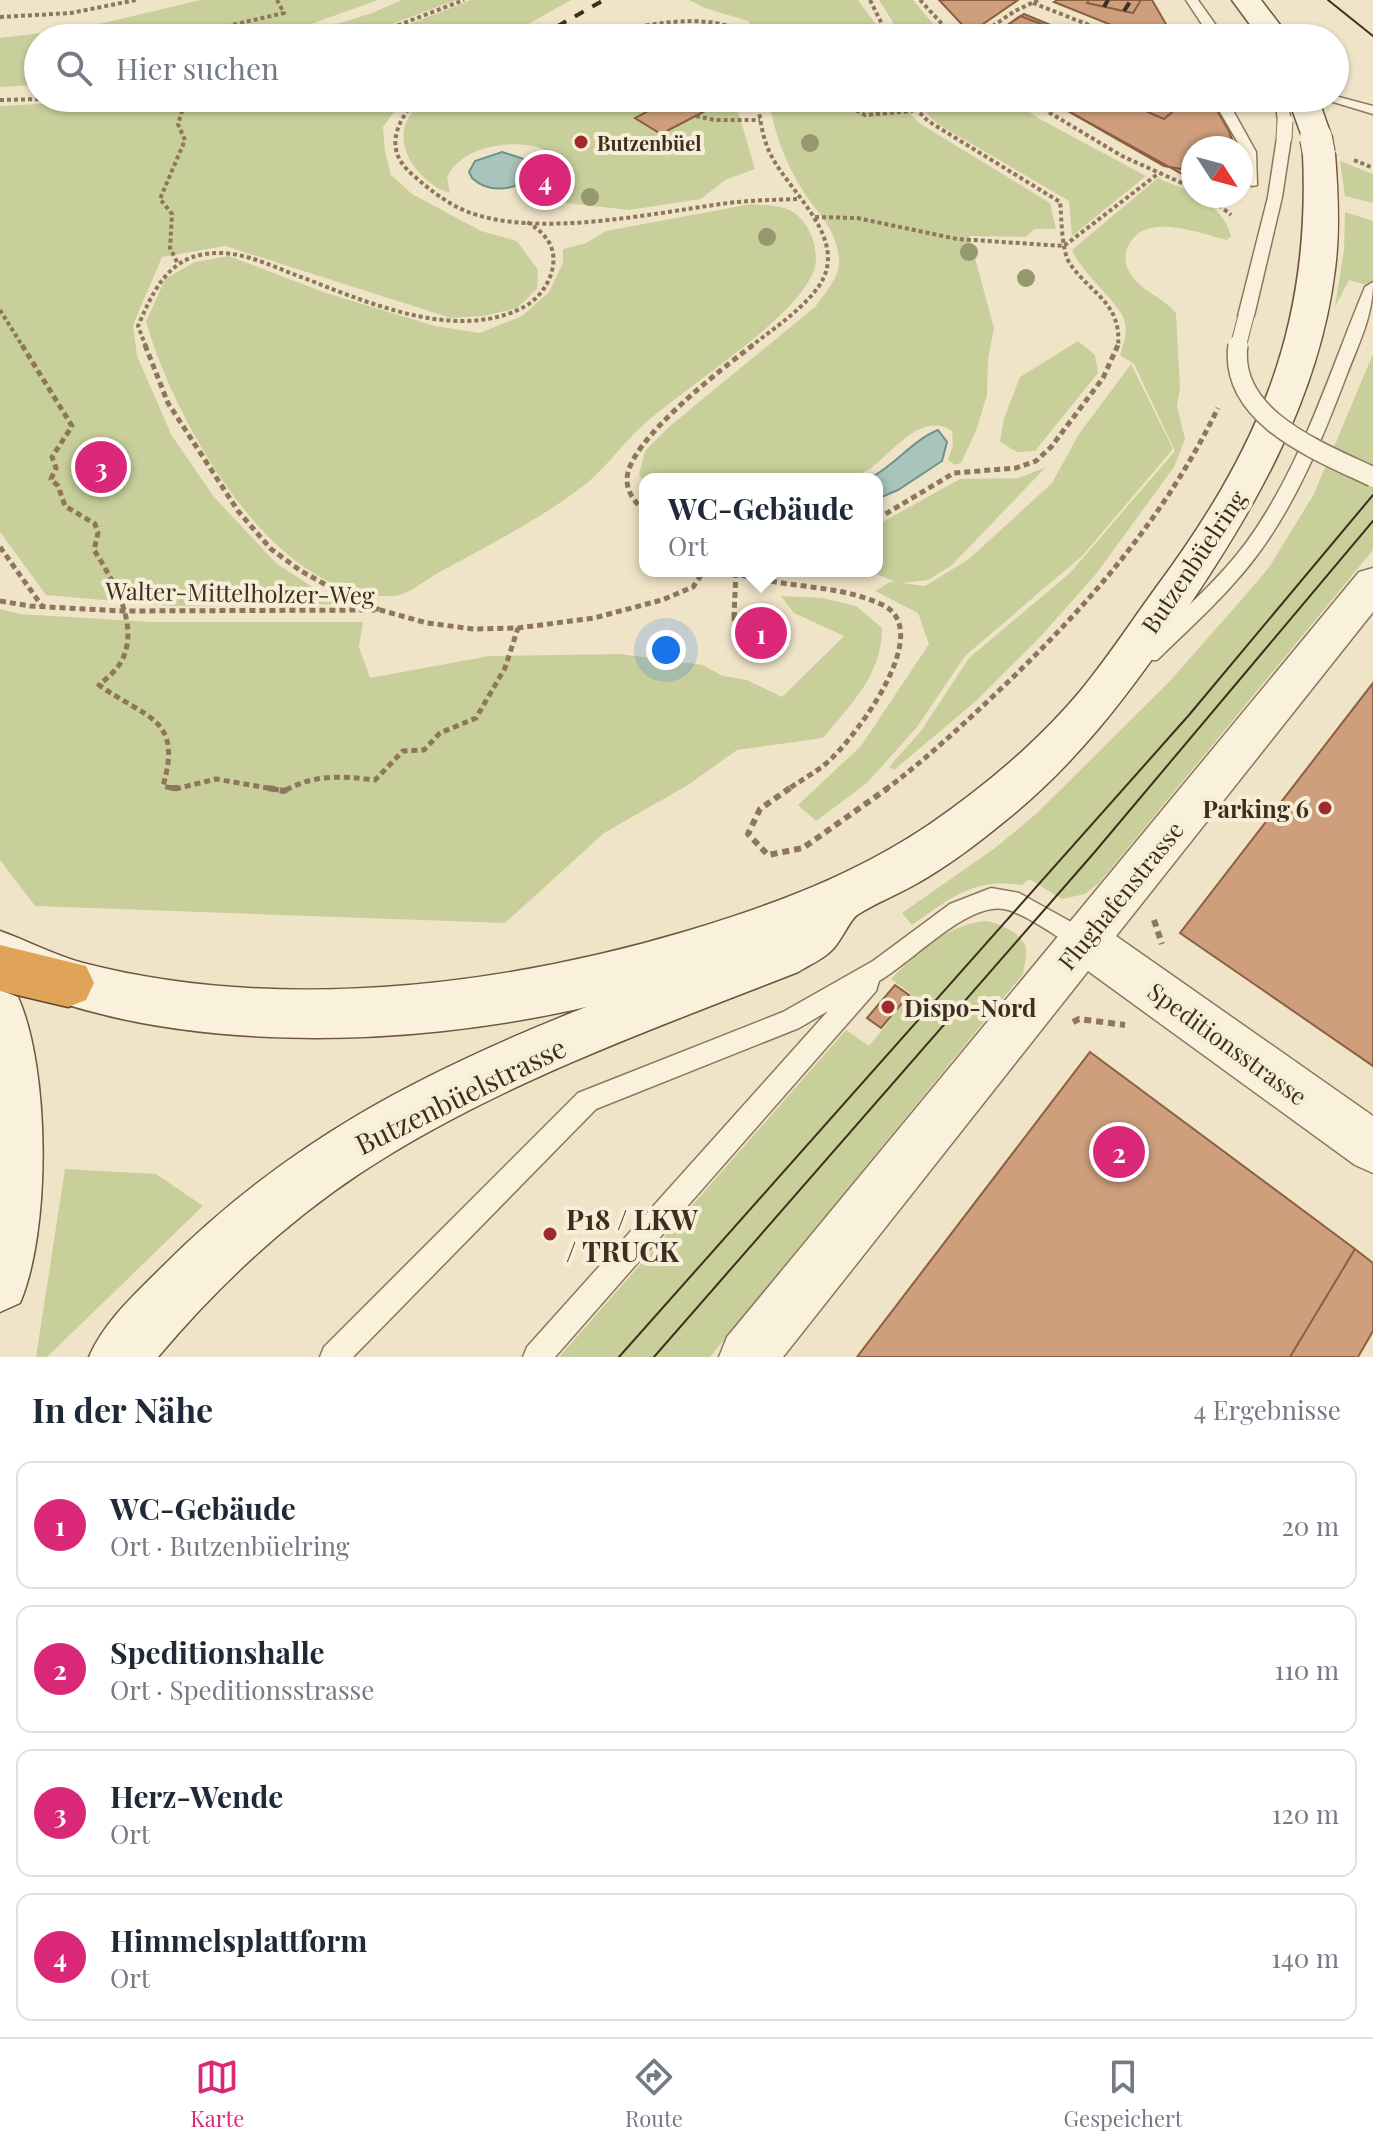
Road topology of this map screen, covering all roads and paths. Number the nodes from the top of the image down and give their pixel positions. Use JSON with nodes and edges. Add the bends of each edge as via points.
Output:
{"nodes":[{"id":1,"x":136,"y":0,"type":"edge"},
{"id":2,"x":277,"y":0,"type":"edge"},
{"id":3,"x":464,"y":0,"type":"edge"},
{"id":4,"x":870,"y":0,"type":"edge"},
{"id":5,"x":920,"y":0,"type":"edge"},
{"id":6,"x":1192,"y":0,"type":"edge"},
{"id":7,"x":1245,"y":0,"type":"edge"},
{"id":8,"x":1036,"y":2,"type":"edge"},
{"id":9,"x":0,"y":17,"type":"edge"},
{"id":10,"x":236,"y":24,"type":"edge"},
{"id":11,"x":401,"y":24,"type":"edge"},
{"id":12,"x":672,"y":24,"type":"edge"},
{"id":13,"x":734,"y":24,"type":"edge"},
{"id":14,"x":882,"y":24,"type":"edge"},
{"id":15,"x":942,"y":24,"type":"edge"},
{"id":16,"x":996,"y":24,"type":"edge"},
{"id":17,"x":1088,"y":24,"type":"edge"},
{"id":18,"x":1208,"y":24,"type":"edge"},
{"id":19,"x":1256,"y":24,"type":"edge"},
{"id":20,"x":1264,"y":24,"type":"edge"},
{"id":21,"x":24,"y":99,"type":"edge"},
{"id":22,"x":0,"y":100,"type":"edge"},
{"id":23,"x":1349,"y":104,"type":"edge"},
{"id":24,"x":1373,"y":110,"type":"edge"},
{"id":25,"x":182,"y":112,"type":"edge"},
{"id":26,"x":405,"y":112,"type":"edge"},
{"id":27,"x":759,"y":112,"type":"edge"},
{"id":28,"x":859,"y":112,"type":"edge"},
{"id":29,"x":901,"y":112,"type":"edge"},
{"id":30,"x":914,"y":112,"type":"edge"},
{"id":31,"x":1047,"y":112,"type":"edge"},
{"id":32,"x":1227,"y":112,"type":"edge"},
{"id":33,"x":1293,"y":112,"type":"edge"},
{"id":34,"x":1295,"y":112,"type":"edge"},
{"id":35,"x":696,"y":116,"type":"dead end"},
{"id":36,"x":760,"y":120,"type":"junction"},
{"id":37,"x":1240,"y":136,"type":"edge"},
{"id":38,"x":1159,"y":173,"type":"junction"},
{"id":39,"x":1181,"y":183,"type":"edge"},
{"id":40,"x":800,"y":199,"type":"junction"},
{"id":41,"x":1223,"y":208,"type":"edge"},
{"id":42,"x":1231,"y":215,"type":"dead end"},
{"id":43,"x":815,"y":217,"type":"junction"},
{"id":44,"x":527,"y":222,"type":"junction"},
{"id":45,"x":1064,"y":246,"type":"junction"},
{"id":46,"x":177,"y":262,"type":"junction"},
{"id":47,"x":1373,"y":287,"type":"edge"},
{"id":48,"x":0,"y":310,"type":"edge"},
{"id":49,"x":1218,"y":408,"type":"dead end"},
{"id":50,"x":1373,"y":477,"type":"edge"},
{"id":51,"x":639,"y":504,"type":"edge"},
{"id":52,"x":883,"y":516,"type":"edge"},
{"id":53,"x":0,"y":547,"type":"edge"},
{"id":54,"x":700,"y":577,"type":"edge"},
{"id":55,"x":735,"y":577,"type":"edge"},
{"id":56,"x":764,"y":577,"type":"edge"},
{"id":57,"x":1373,"y":583,"type":"edge"},
{"id":58,"x":0,"y":601,"type":"edge"},
{"id":59,"x":42,"y":607,"type":"junction"},
{"id":60,"x":380,"y":610,"type":"junction"},
{"id":61,"x":122,"y":611,"type":"junction"},
{"id":62,"x":734,"y":615,"type":"junction"},
{"id":63,"x":790,"y":625,"type":"dead end"},
{"id":64,"x":518,"y":628,"type":"junction"},
{"id":65,"x":735,"y":639,"type":"dead end"},
{"id":66,"x":1084,"y":718,"type":"junction"},
{"id":67,"x":842,"y":901,"type":"junction"},
{"id":68,"x":1083,"y":940,"type":"junction"},
{"id":69,"x":0,"y":954,"type":"edge"},
{"id":70,"x":0,"y":968,"type":"edge"},
{"id":71,"x":881,"y":968,"type":"junction"},
{"id":72,"x":68,"y":983,"type":"junction"},
{"id":73,"x":0,"y":1014,"type":"edge"},
{"id":74,"x":1373,"y":1147,"type":"edge"},
{"id":75,"x":0,"y":1283,"type":"edge"},
{"id":76,"x":119,"y":1357,"type":"edge"},
{"id":77,"x":334,"y":1357,"type":"edge"},
{"id":78,"x":537,"y":1357,"type":"edge"},
{"id":79,"x":747,"y":1357,"type":"edge"}],
"edges":[{"from":1,"to":9,"type":"path","via":[[71,13]]},
{"from":2,"to":10,"type":"path","via":[[284,13]]},
{"from":3,"to":11,"type":"path"},
{"from":4,"to":14,"type":"path"},
{"from":5,"to":15,"type":"path"},
{"from":6,"to":18,"type":"lane"},
{"from":7,"to":19,"type":"lane"},
{"from":7,"to":20,"type":"main road"},
{"from":8,"to":16,"type":"path"},
{"from":8,"to":17,"type":"path"},
{"from":12,"to":13,"type":"path"},
{"from":21,"to":22,"type":"path"},
{"from":23,"to":24,"type":"lane"},
{"from":25,"to":46,"type":"path","via":[[178,124],[185,140],[160,199],[172,214],[170,248]]},
{"from":26,"to":44,"type":"path","via":[[394,134],[395,152],[404,168],[442,200]]},
{"from":27,"to":36,"type":"path"},
{"from":28,"to":29,"type":"path"},
{"from":30,"to":45,"type":"path","via":[[1060,202]]},
{"from":31,"to":38,"type":"path"},
{"from":32,"to":37,"type":"lane"},
{"from":33,"to":50,"type":"lane","bridge":true,"via":[[1237,359],[1240,377],[1256,403],[1300,441]]},
{"from":34,"to":66,"type":"main road","name":"Butzenbüelring","via":[[1317,146],[1323,200],[1309,322],[1277,421],[1206,549]]},
{"from":35,"to":36,"type":"path"},
{"from":36,"to":40,"type":"path","via":[[771,158]]},
{"from":38,"to":39,"type":"path"},
{"from":38,"to":45,"type":"path"},
{"from":40,"to":43,"type":"path"},
{"from":40,"to":44,"type":"path","via":[[725,203],[618,220]]},
{"from":41,"to":42,"type":"path"},
{"from":43,"to":45,"type":"path","via":[[857,218],[957,239]]},
{"from":43,"to":51,"type":"path","via":[[829,259],[817,291],[642,445],[627,476],[628,490]]},
{"from":44,"to":46,"type":"path","via":[[551,243],[550,277],[525,308],[485,322],[443,321],[229,252]]},
{"from":45,"to":52,"type":"path","via":[[1068,261],[1109,307],[1120,328],[1118,350],[1103,378],[1036,461],[1002,471],[954,473]]},
{"from":46,"to":60,"type":"path","via":[[153,292],[138,326],[168,403],[238,511],[271,549],[322,583]]},
{"from":47,"to":66,"type":"lane","via":[[1313,438],[1271,521],[1225,581]]},
{"from":48,"to":61,"type":"path","via":[[72,426],[52,457],[56,468],[51,479],[68,513],[95,524],[94,550],[118,590]]},
{"from":49,"to":56,"type":"path","via":[[1145,531],[1073,619],[934,753],[803,848],[768,855],[748,834],[760,809],[831,759],[869,712],[897,660],[903,629],[897,615],[883,605],[829,588]]},
{"from":53,"to":59,"type":"path"},
{"from":54,"to":64,"type":"path","name":"Walter-Mittelholzer-Weg","via":[[693,587],[662,600],[594,618]]},
{"from":55,"to":62,"type":"path"},
{"from":57,"to":68,"type":"street","name":"Flughafenstrasse"},
{"from":58,"to":59,"type":"path","name":"Walter-Mittelholzer-Weg"},
{"from":59,"to":61,"type":"path","name":"Walter-Mittelholzer-Weg"},
{"from":60,"to":61,"type":"path","name":"Walter-Mittelholzer-Weg"},
{"from":60,"to":64,"type":"path","name":"Walter-Mittelholzer-Weg","via":[[427,623]]},
{"from":61,"to":64,"type":"path","via":[[128,627],[123,661],[99,685],[115,699],[156,717],[173,761],[163,786],[175,789],[216,779],[284,791],[326,774],[375,780],[403,751],[424,750],[440,733],[476,718],[505,668]]},
{"from":62,"to":63,"type":"path"},
{"from":62,"to":65,"type":"path"},
{"from":66,"to":67,"type":"main road","name":"Butzenbüelring","via":[[985,809],[929,850]]},
{"from":67,"to":72,"type":"main road","via":[[638,969],[461,1005],[286,1012],[164,1002]]},
{"from":67,"to":76,"type":"main road","name":"Butzenbüelstrasse","via":[[813,936],[780,956],[481,1078],[338,1156],[213,1257]]},
{"from":68,"to":71,"type":"lane","via":[[1011,900],[991,898],[947,918]]},
{"from":68,"to":74,"type":"street","name":"Speditionsstrasse"},
{"from":68,"to":79,"type":"street","name":"Flughafenstrasse"},
{"from":69,"to":72,"type":"main road"},
{"from":70,"to":72,"type":"highway"},
{"from":71,"to":77,"type":"lane","via":[[791,1020],[587,1101]]},
{"from":71,"to":78,"type":"lane"},
{"from":73,"to":75,"type":"main road","via":[[14,1112],[11,1210]]}]}
